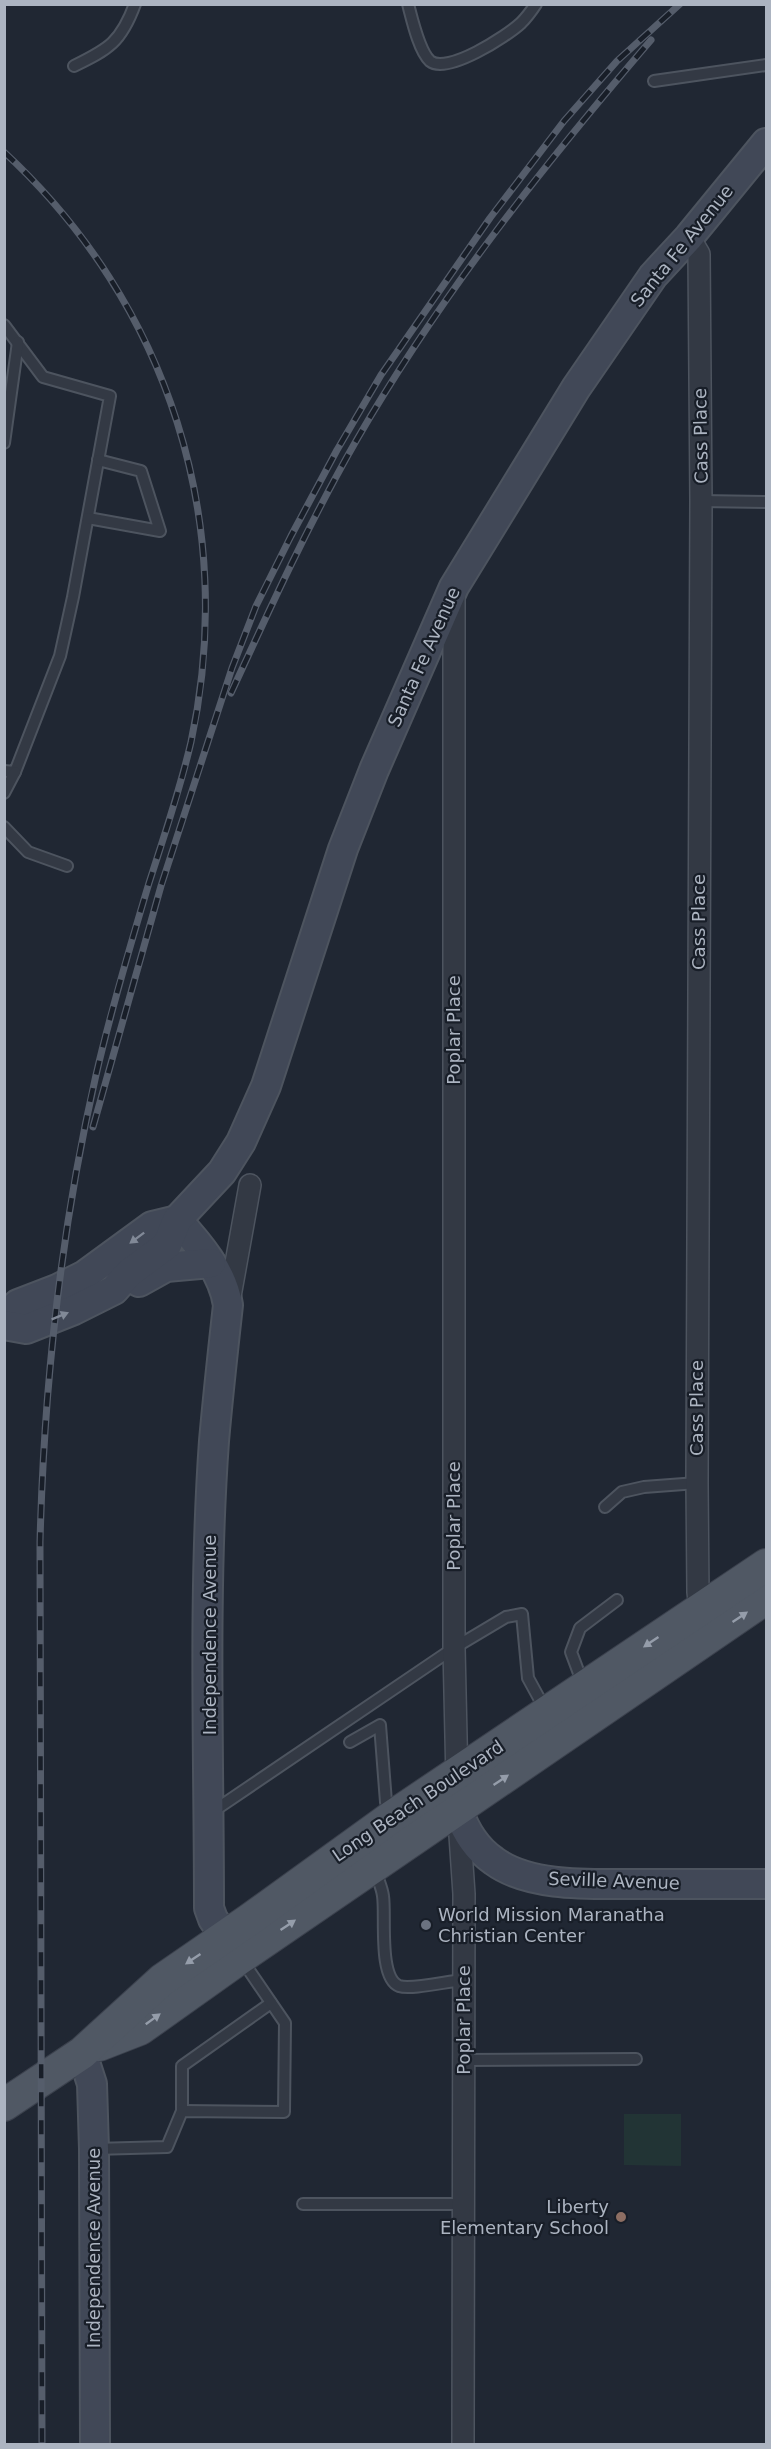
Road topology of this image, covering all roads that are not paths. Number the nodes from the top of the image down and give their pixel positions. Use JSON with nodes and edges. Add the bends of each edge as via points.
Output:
{"nodes":[{"id":1,"x":135,"y":4,"type":"edge"},
{"id":2,"x":408,"y":4,"type":"edge"},
{"id":3,"x":536,"y":4,"type":"edge"},
{"id":4,"x":766,"y":64,"type":"edge"},
{"id":5,"x":74,"y":66,"type":"dead end"},
{"id":6,"x":654,"y":81,"type":"dead end"},
{"id":7,"x":766,"y":143,"type":"edge"},
{"id":8,"x":689,"y":237,"type":"junction"},
{"id":9,"x":4,"y":325,"type":"edge"},
{"id":10,"x":18,"y":342,"type":"junction"},
{"id":11,"x":4,"y":443,"type":"edge"},
{"id":12,"x":98,"y":460,"type":"junction"},
{"id":13,"x":701,"y":501,"type":"junction"},
{"id":14,"x":766,"y":502,"type":"edge"},
{"id":15,"x":88,"y":518,"type":"junction"},
{"id":16,"x":454,"y":587,"type":"junction"},
{"id":17,"x":10,"y":772,"type":"edge"},
{"id":18,"x":4,"y":793,"type":"edge"},
{"id":19,"x":4,"y":827,"type":"edge"},
{"id":20,"x":67,"y":866,"type":"dead end"},
{"id":21,"x":250,"y":1185,"type":"dead end"},
{"id":22,"x":177,"y":1220,"type":"junction"},
{"id":23,"x":211,"y":1263,"type":"junction"},
{"id":24,"x":114,"y":1290,"type":"junction"},
{"id":25,"x":228,"y":1305,"type":"junction"},
{"id":26,"x":4,"y":1317,"type":"edge"},
{"id":27,"x":4,"y":1325,"type":"edge"},
{"id":28,"x":697,"y":1483,"type":"junction"},
{"id":29,"x":605,"y":1507,"type":"dead end"},
{"id":30,"x":766,"y":1565,"type":"edge"},
{"id":31,"x":766,"y":1598,"type":"edge"},
{"id":32,"x":617,"y":1600,"type":"dead end"},
{"id":33,"x":700,"y":1610,"type":"junction"},
{"id":34,"x":454,"y":1648,"type":"junction"},
{"id":35,"x":584,"y":1687,"type":"junction"},
{"id":36,"x":548,"y":1713,"type":"junction"},
{"id":37,"x":350,"y":1742,"type":"dead end"},
{"id":38,"x":456,"y":1773,"type":"junction"},
{"id":39,"x":458,"y":1810,"type":"junction"},
{"id":40,"x":209,"y":1814,"type":"junction"},
{"id":41,"x":393,"y":1816,"type":"junction"},
{"id":42,"x":374,"y":1867,"type":"junction"},
{"id":43,"x":766,"y":1884,"type":"edge"},
{"id":44,"x":232,"y":1947,"type":"junction"},
{"id":45,"x":464,"y":1980,"type":"junction"},
{"id":46,"x":272,"y":2003,"type":"junction"},
{"id":47,"x":82,"y":2052,"type":"junction"},
{"id":48,"x":636,"y":2059,"type":"dead end"},
{"id":49,"x":464,"y":2060,"type":"junction"},
{"id":50,"x":4,"y":2105,"type":"edge"},
{"id":51,"x":182,"y":2111,"type":"junction"},
{"id":52,"x":94,"y":2149,"type":"junction"},
{"id":53,"x":303,"y":2204,"type":"dead end"},
{"id":54,"x":464,"y":2204,"type":"junction"},
{"id":55,"x":95,"y":2445,"type":"edge"},
{"id":56,"x":463,"y":2445,"type":"edge"}],
"edges":[{"from":1,"to":5,"type":"lane","via":[[126,29],[104,52]]},
{"from":2,"to":3,"type":"lane","via":[[421,47],[430,61],[441,66],[489,45],[521,23]]},
{"from":4,"to":6,"type":"lane"},
{"from":7,"to":8,"type":"main road","name":"Santa Fe Avenue"},
{"from":8,"to":13,"type":"street","name":"Cass Place","via":[[699,254]]},
{"from":8,"to":16,"type":"main road","name":"Santa Fe Avenue","via":[[653,276],[576,388]]},
{"from":9,"to":10,"type":"lane"},
{"from":10,"to":11,"type":"lane"},
{"from":10,"to":12,"type":"lane","via":[[43,377],[110,396]]},
{"from":12,"to":15,"type":"lane"},
{"from":12,"to":15,"type":"lane","via":[[141,471],[160,531]]},
{"from":13,"to":14,"type":"lane"},
{"from":13,"to":28,"type":"street","name":"Cass Place"},
{"from":15,"to":17,"type":"lane","via":[[60,656]]},
{"from":16,"to":22,"type":"main road","name":"Santa Fe Avenue","via":[[343,849],[254,1115],[222,1172]]},
{"from":16,"to":34,"type":"street","name":"Poplar Place"},
{"from":17,"to":18,"type":"lane"},
{"from":19,"to":20,"type":"lane","via":[[28,852]]},
{"from":21,"to":25,"type":"street","name":"Independence Avenue"},
{"from":22,"to":23,"type":"main road","name":"Independence Avenue"},
{"from":22,"to":24,"type":"main road","name":"Santa Fe Avenue","via":[[166,1245],[129,1273]]},
{"from":22,"to":26,"type":"main road","one_way":true,"via":[[152,1226],[85,1275],[18,1304]]},
{"from":23,"to":24,"type":"main road","via":[[166,1267],[135,1284]]},
{"from":23,"to":25,"type":"main road","name":"Independence Avenue","via":[[226,1291]]},
{"from":27,"to":24,"type":"main road","name":"Santa Fe Avenue","one_way":true,"via":[[26,1329]]},
{"from":25,"to":40,"type":"main road","name":"Independence Avenue","via":[[211,1512]]},
{"from":28,"to":29,"type":"lane","via":[[622,1492]]},
{"from":28,"to":33,"type":"street","name":"Cass Place"},
{"from":30,"to":33,"type":"main road","name":"Long Beach Boulevard"},
{"from":39,"to":31,"type":"main road","name":"Long Beach Boulevard","one_way":true},
{"from":32,"to":35,"type":"lane","via":[[580,1628],[571,1652]]},
{"from":33,"to":35,"type":"main road","name":"Long Beach Boulevard","one_way":true},
{"from":34,"to":36,"type":"lane","via":[[506,1617],[522,1614],[528,1678]]},
{"from":34,"to":38,"type":"street","name":"Poplar Place"},
{"from":34,"to":40,"type":"lane"},
{"from":35,"to":36,"type":"main road","name":"Long Beach Boulevard"},
{"from":36,"to":38,"type":"main road","name":"Long Beach Boulevard"},
{"from":37,"to":41,"type":"lane","via":[[380,1725],[386,1802]]},
{"from":38,"to":39,"type":"street","name":"Poplar Place"},
{"from":38,"to":41,"type":"main road","name":"Long Beach Boulevard"},
{"from":39,"to":42,"type":"main road","name":"Long Beach Boulevard"},
{"from":39,"to":43,"type":"main road","name":"Seville Avenue","via":[[466,1834],[494,1862],[535,1878],[569,1883]]},
{"from":39,"to":45,"type":"street","name":"Poplar Place","via":[[464,1894]]},
{"from":40,"to":44,"type":"main road","name":"Independence Avenue","via":[[210,1908]]},
{"from":41,"to":44,"type":"main road","name":"Long Beach Boulevard"},
{"from":44,"to":42,"type":"main road","name":"Long Beach Boulevard","one_way":true},
{"from":42,"to":45,"type":"lane","via":[[383,1895],[386,1967],[391,1979],[405,1987]]},
{"from":44,"to":46,"type":"lane"},
{"from":44,"to":47,"type":"main road","name":"Long Beach Boulevard","via":[[162,1980]]},
{"from":45,"to":49,"type":"street","name":"Poplar Place"},
{"from":46,"to":51,"type":"lane","via":[[182,2066]]},
{"from":46,"to":51,"type":"lane","via":[[285,2023],[284,2112]]},
{"from":47,"to":50,"type":"main road","name":"Long Beach Boulevard"},
{"from":47,"to":52,"type":"main road","name":"Independence Avenue","via":[[92,2084]]},
{"from":48,"to":49,"type":"lane"},
{"from":49,"to":54,"type":"street","name":"Poplar Place"},
{"from":51,"to":52,"type":"lane","via":[[167,2147]]},
{"from":52,"to":55,"type":"main road","name":"Independence Avenue"},
{"from":53,"to":54,"type":"lane"},
{"from":54,"to":56,"type":"street","name":"Poplar Place"}]}
